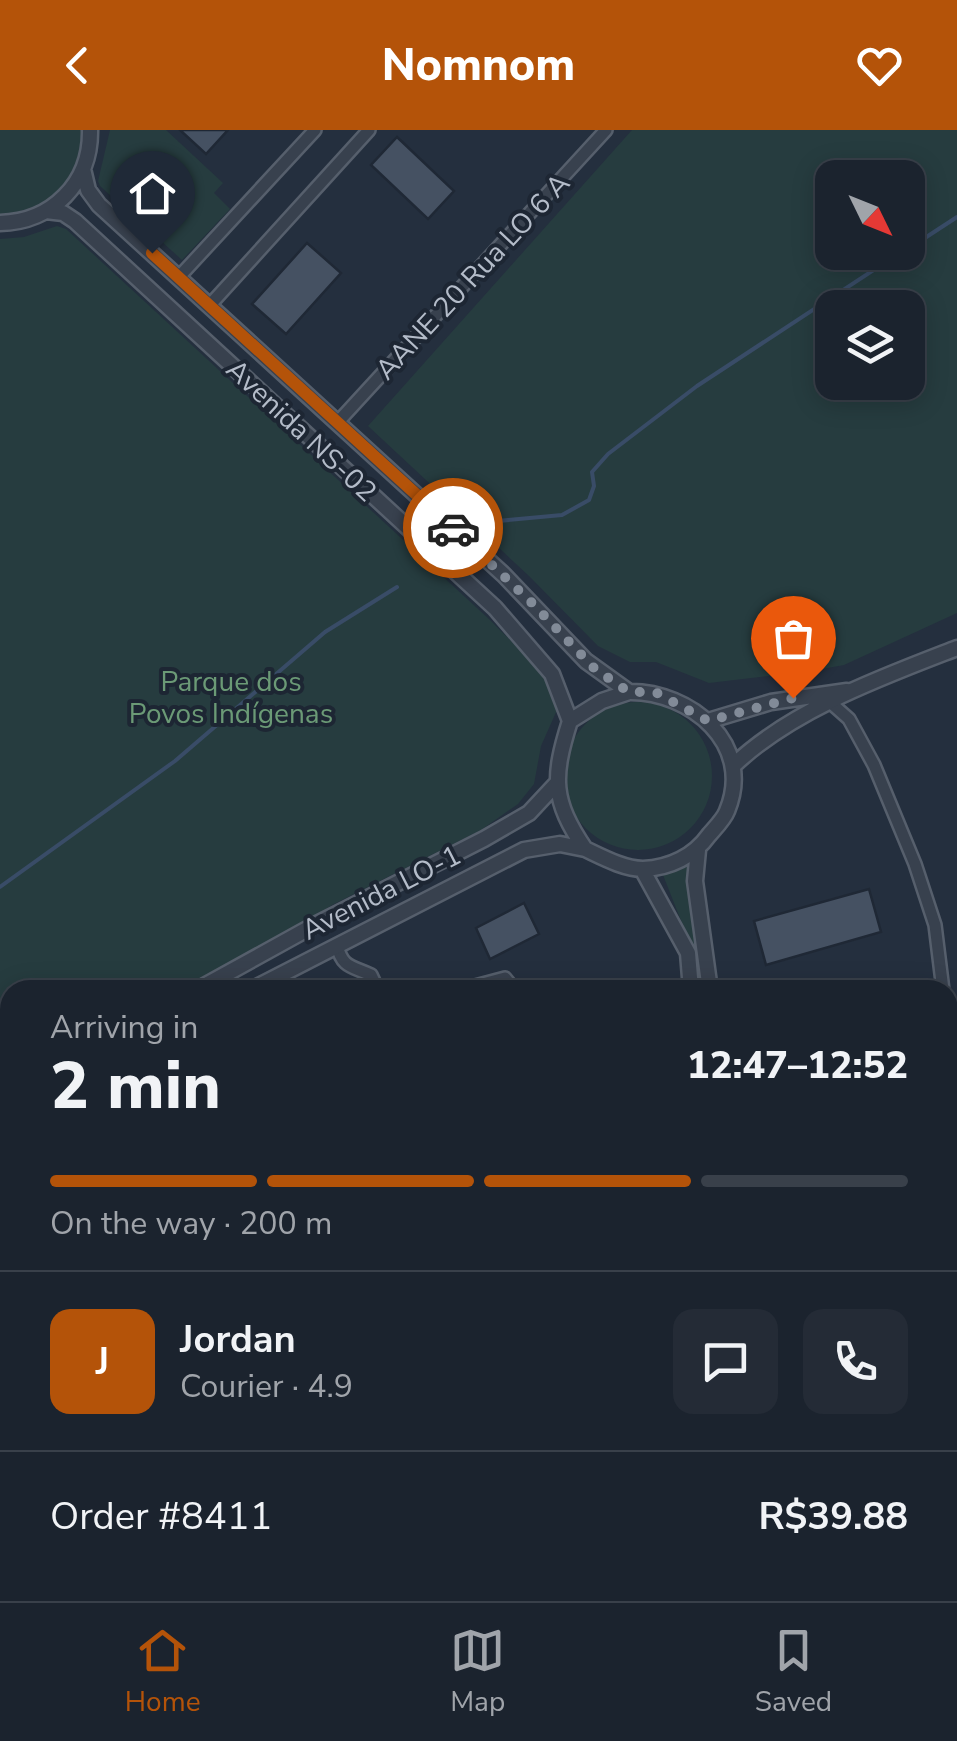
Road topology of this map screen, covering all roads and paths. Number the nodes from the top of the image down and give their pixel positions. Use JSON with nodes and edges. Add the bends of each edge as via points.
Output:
{"nodes":[{"id":1,"x":90,"y":130,"type":"edge"},
{"id":2,"x":315,"y":130,"type":"edge"},
{"id":3,"x":369,"y":130,"type":"edge"},
{"id":4,"x":606,"y":130,"type":"edge"},
{"id":5,"x":83,"y":169,"type":"junction"},
{"id":6,"x":46,"y":212,"type":"junction"},
{"id":7,"x":0,"y":223,"type":"edge"},
{"id":8,"x":178,"y":278,"type":"junction"},
{"id":9,"x":209,"y":306,"type":"junction"},
{"id":10,"x":337,"y":423,"type":"junction"},
{"id":11,"x":957,"y":648,"type":"edge"},
{"id":12,"x":852,"y":690,"type":"junction"},
{"id":13,"x":629,"y":692,"type":"junction"},
{"id":14,"x":831,"y":704,"type":"junction"},
{"id":15,"x":570,"y":721,"type":"junction"},
{"id":16,"x":708,"y":721,"type":"junction"},
{"id":17,"x":733,"y":766,"type":"junction"},
{"id":18,"x":557,"y":784,"type":"junction"},
{"id":19,"x":585,"y":850,"type":"junction"},
{"id":20,"x":698,"y":850,"type":"junction"},
{"id":21,"x":642,"y":869,"type":"junction"},
{"id":22,"x":336,"y":945,"type":"junction"},
{"id":23,"x":216,"y":980,"type":"edge"},
{"id":24,"x":270,"y":980,"type":"edge"},
{"id":25,"x":373,"y":980,"type":"edge"},
{"id":26,"x":691,"y":980,"type":"edge"},
{"id":27,"x":709,"y":980,"type":"edge"},
{"id":28,"x":942,"y":980,"type":"edge"}],
"edges":[{"from":1,"to":5,"type":"street"},
{"from":2,"to":8,"type":"street"},
{"from":3,"to":9,"type":"street"},
{"from":4,"to":10,"type":"street","name":"AANE 20 Rua LO 6 A"},
{"from":5,"to":6,"type":"street"},
{"from":5,"to":8,"type":"street","name":"Avenida NS-02","via":[[99,205]]},
{"from":6,"to":7,"type":"street"},
{"from":6,"to":15,"type":"street","name":"Avenida NS-02","via":[[75,221],[469,584],[538,655]]},
{"from":8,"to":9,"type":"street","name":"Avenida NS-02"},
{"from":9,"to":10,"type":"street","name":"Avenida NS-02"},
{"from":10,"to":13,"type":"street","name":"Avenida NS-02","via":[[586,662]]},
{"from":11,"to":12,"type":"street"},
{"from":12,"to":14,"type":"street"},
{"from":12,"to":16,"type":"street","via":[[771,702]]},
{"from":13,"to":15,"type":"street"},
{"from":13,"to":16,"type":"street","via":[[655,692]]},
{"from":14,"to":17,"type":"street","via":[[777,730]]},
{"from":14,"to":28,"type":"street","via":[[849,719],[874,765],[915,864],[936,925]]},
{"from":15,"to":18,"type":"street"},
{"from":16,"to":17,"type":"street","via":[[727,744]]},
{"from":17,"to":20,"type":"street","via":[[727,812]]},
{"from":18,"to":19,"type":"street","via":[[560,806]]},
{"from":18,"to":23,"type":"street","name":"Avenida LO-1","via":[[529,813],[484,840]]},
{"from":19,"to":21,"type":"street"},
{"from":19,"to":22,"type":"street","name":"Avenida LO-1","via":[[560,844],[524,850]]},
{"from":20,"to":21,"type":"street"},
{"from":20,"to":27,"type":"street","via":[[695,881]]},
{"from":21,"to":26,"type":"street","via":[[688,953]]},
{"from":22,"to":24,"type":"street","name":"Avenida LO-1"},
{"from":22,"to":25,"type":"street","via":[[341,961]]}]}
